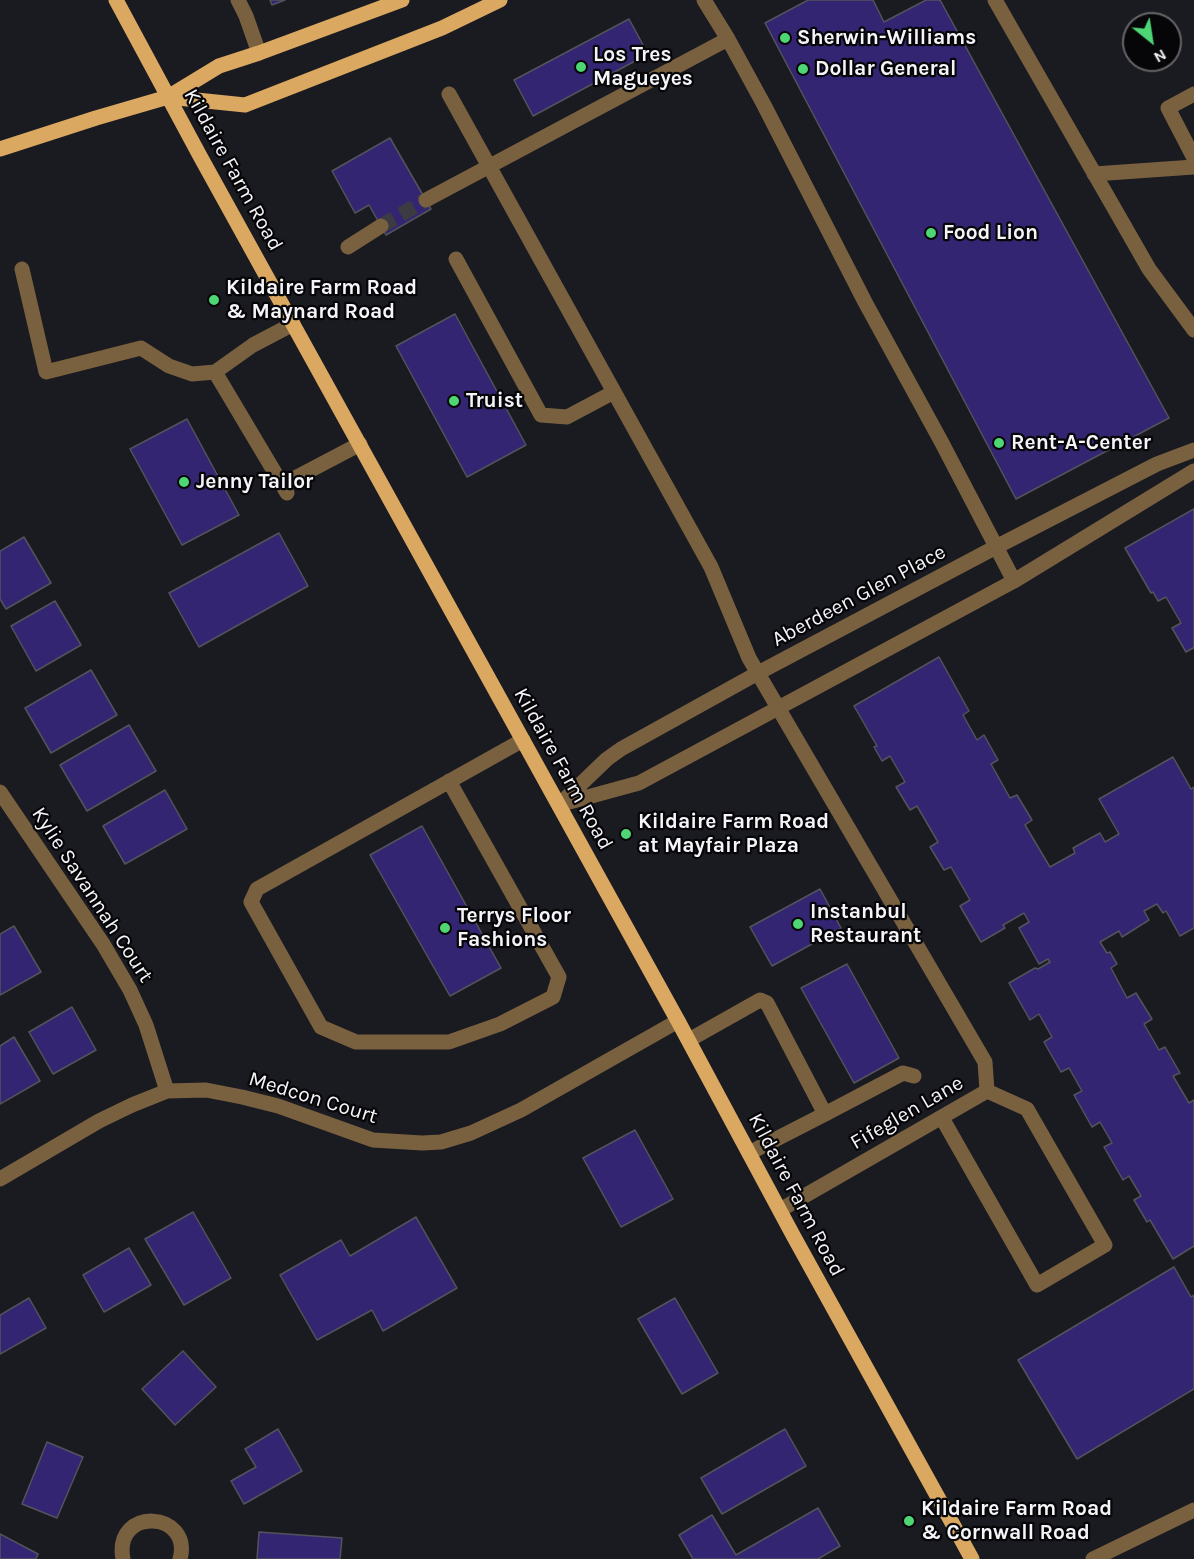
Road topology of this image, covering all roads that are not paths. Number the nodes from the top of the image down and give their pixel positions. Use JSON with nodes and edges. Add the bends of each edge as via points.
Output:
{"nodes":[{"id":1,"x":116,"y":0,"type":"edge"},
{"id":2,"x":402,"y":0,"type":"edge"},
{"id":3,"x":501,"y":0,"type":"edge"},
{"id":4,"x":704,"y":0,"type":"edge"},
{"id":5,"x":995,"y":0,"type":"edge"},
{"id":6,"x":242,"y":1,"type":"edge"},
{"id":7,"x":376,"y":4,"type":"edge"},
{"id":8,"x":728,"y":39,"type":"junction"},
{"id":9,"x":259,"y":53,"type":"junction"},
{"id":10,"x":449,"y":94,"type":"dead end"},
{"id":11,"x":1194,"y":94,"type":"edge"},
{"id":12,"x":168,"y":97,"type":"junction"},
{"id":13,"x":0,"y":149,"type":"edge"},
{"id":14,"x":1194,"y":158,"type":"edge"},
{"id":15,"x":489,"y":166,"type":"junction"},
{"id":16,"x":1194,"y":167,"type":"edge"},
{"id":17,"x":1094,"y":174,"type":"junction"},
{"id":18,"x":426,"y":200,"type":"tunnel mouth"},
{"id":19,"x":381,"y":226,"type":"tunnel mouth"},
{"id":20,"x":348,"y":247,"type":"dead end"},
{"id":21,"x":456,"y":259,"type":"dead end"},
{"id":22,"x":22,"y":269,"type":"dead end"},
{"id":23,"x":293,"y":324,"type":"junction"},
{"id":24,"x":1194,"y":330,"type":"edge"},
{"id":25,"x":215,"y":372,"type":"junction"},
{"id":26,"x":614,"y":392,"type":"junction"},
{"id":27,"x":360,"y":444,"type":"junction"},
{"id":28,"x":1194,"y":450,"type":"edge"},
{"id":29,"x":1194,"y":471,"type":"edge"},
{"id":30,"x":996,"y":546,"type":"junction"},
{"id":31,"x":1014,"y":581,"type":"junction"},
{"id":32,"x":758,"y":673,"type":"junction"},
{"id":33,"x":778,"y":708,"type":"junction"},
{"id":34,"x":523,"y":740,"type":"junction"},
{"id":35,"x":448,"y":781,"type":"junction"},
{"id":36,"x":0,"y":792,"type":"edge"},
{"id":37,"x":559,"y":805,"type":"junction"},
{"id":38,"x":678,"y":1021,"type":"junction"},
{"id":39,"x":689,"y":1040,"type":"junction"},
{"id":40,"x":908,"y":1075,"type":"dead end"},
{"id":41,"x":167,"y":1091,"type":"junction"},
{"id":42,"x":987,"y":1091,"type":"junction"},
{"id":43,"x":825,"y":1114,"type":"junction"},
{"id":44,"x":942,"y":1118,"type":"junction"},
{"id":45,"x":750,"y":1153,"type":"junction"},
{"id":46,"x":0,"y":1179,"type":"edge"},
{"id":47,"x":780,"y":1210,"type":"junction"},
{"id":48,"x":1194,"y":1510,"type":"edge"},
{"id":49,"x":123,"y":1559,"type":"edge"},
{"id":50,"x":180,"y":1559,"type":"edge"},
{"id":51,"x":972,"y":1559,"type":"edge"},
{"id":52,"x":1093,"y":1559,"type":"edge"}],
"edges":[{"from":1,"to":12,"type":"main road","name":"Kildaire Farm Road"},
{"from":2,"to":7,"type":"main road"},
{"from":3,"to":12,"type":"main road","via":[[442,28],[245,105]]},
{"from":4,"to":8,"type":"street"},
{"from":5,"to":17,"type":"street"},
{"from":6,"to":9,"type":"street"},
{"from":7,"to":9,"type":"main road"},
{"from":8,"to":15,"type":"street"},
{"from":8,"to":30,"type":"street"},
{"from":9,"to":12,"type":"main road","via":[[219,66]]},
{"from":10,"to":15,"type":"street","name":"Fifeglen Lane"},
{"from":11,"to":14,"type":"street","via":[[1168,108]]},
{"from":12,"to":13,"type":"main road"},
{"from":12,"to":23,"type":"main road","name":"Kildaire Farm Road"},
{"from":15,"to":18,"type":"street"},
{"from":15,"to":26,"type":"street","name":"Fifeglen Lane"},
{"from":16,"to":17,"type":"street"},
{"from":17,"to":24,"type":"street","via":[[1149,269]]},
{"from":19,"to":20,"type":"street"},
{"from":21,"to":26,"type":"street","via":[[541,415],[567,417]]},
{"from":22,"to":25,"type":"street","via":[[46,372],[141,348],[169,366],[192,374]]},
{"from":23,"to":25,"type":"street","via":[[253,345]]},
{"from":23,"to":27,"type":"main road","name":"Kildaire Farm Road"},
{"from":25,"to":27,"type":"street","via":[[284,489]]},
{"from":26,"to":32,"type":"street","name":"Fifeglen Lane","via":[[711,567]]},
{"from":27,"to":34,"type":"main road","name":"Kildaire Farm Road"},
{"from":28,"to":30,"type":"street","name":"Aberdeen Glen Place","via":[[1156,464]]},
{"from":29,"to":31,"type":"street"},
{"from":30,"to":31,"type":"street"},
{"from":30,"to":32,"type":"street","name":"Aberdeen Glen Place"},
{"from":31,"to":33,"type":"street"},
{"from":32,"to":33,"type":"street","name":"Fifeglen Lane"},
{"from":32,"to":37,"type":"street","name":"Aberdeen Glen Place","via":[[621,749]]},
{"from":33,"to":37,"type":"street","via":[[639,783]]},
{"from":33,"to":42,"type":"street","name":"Fifeglen Lane","via":[[984,1062]]},
{"from":34,"to":35,"type":"street"},
{"from":34,"to":37,"type":"main road","name":"Kildaire Farm Road"},
{"from":35,"to":35,"type":"street","via":[[257,889],[251,902],[321,1027],[356,1042],[449,1042],[500,1024],[553,997],[559,977]]},
{"from":36,"to":41,"type":"street","name":"Kylie Savannah Court","via":[[130,990],[147,1025]]},
{"from":37,"to":38,"type":"main road","name":"Kildaire Farm Road"},
{"from":38,"to":39,"type":"main road","name":"Kildaire Farm Road"},
{"from":38,"to":41,"type":"street","name":"Medcon Court","via":[[521,1110],[441,1142],[373,1140],[242,1097],[206,1090]]},
{"from":39,"to":43,"type":"street","via":[[760,1000],[767,1003]]},
{"from":39,"to":45,"type":"main road","name":"Kildaire Farm Road"},
{"from":40,"to":43,"type":"street"},
{"from":41,"to":46,"type":"street","name":"Medcon Court","via":[[99,1121]]},
{"from":42,"to":44,"type":"street","name":"Fifeglen Lane"},
{"from":42,"to":44,"type":"street","via":[[1027,1109],[1105,1245],[1037,1285]]},
{"from":43,"to":45,"type":"street"},
{"from":44,"to":47,"type":"street","name":"Fifeglen Lane"},
{"from":45,"to":47,"type":"main road","name":"Kildaire Farm Road"},
{"from":47,"to":51,"type":"main road","name":"Kildaire Farm Road"},
{"from":48,"to":52,"type":"street"},
{"from":49,"to":50,"type":"street","via":[[126,1533],[151,1520],[160,1521],[176,1533],[181,1543]]}]}
